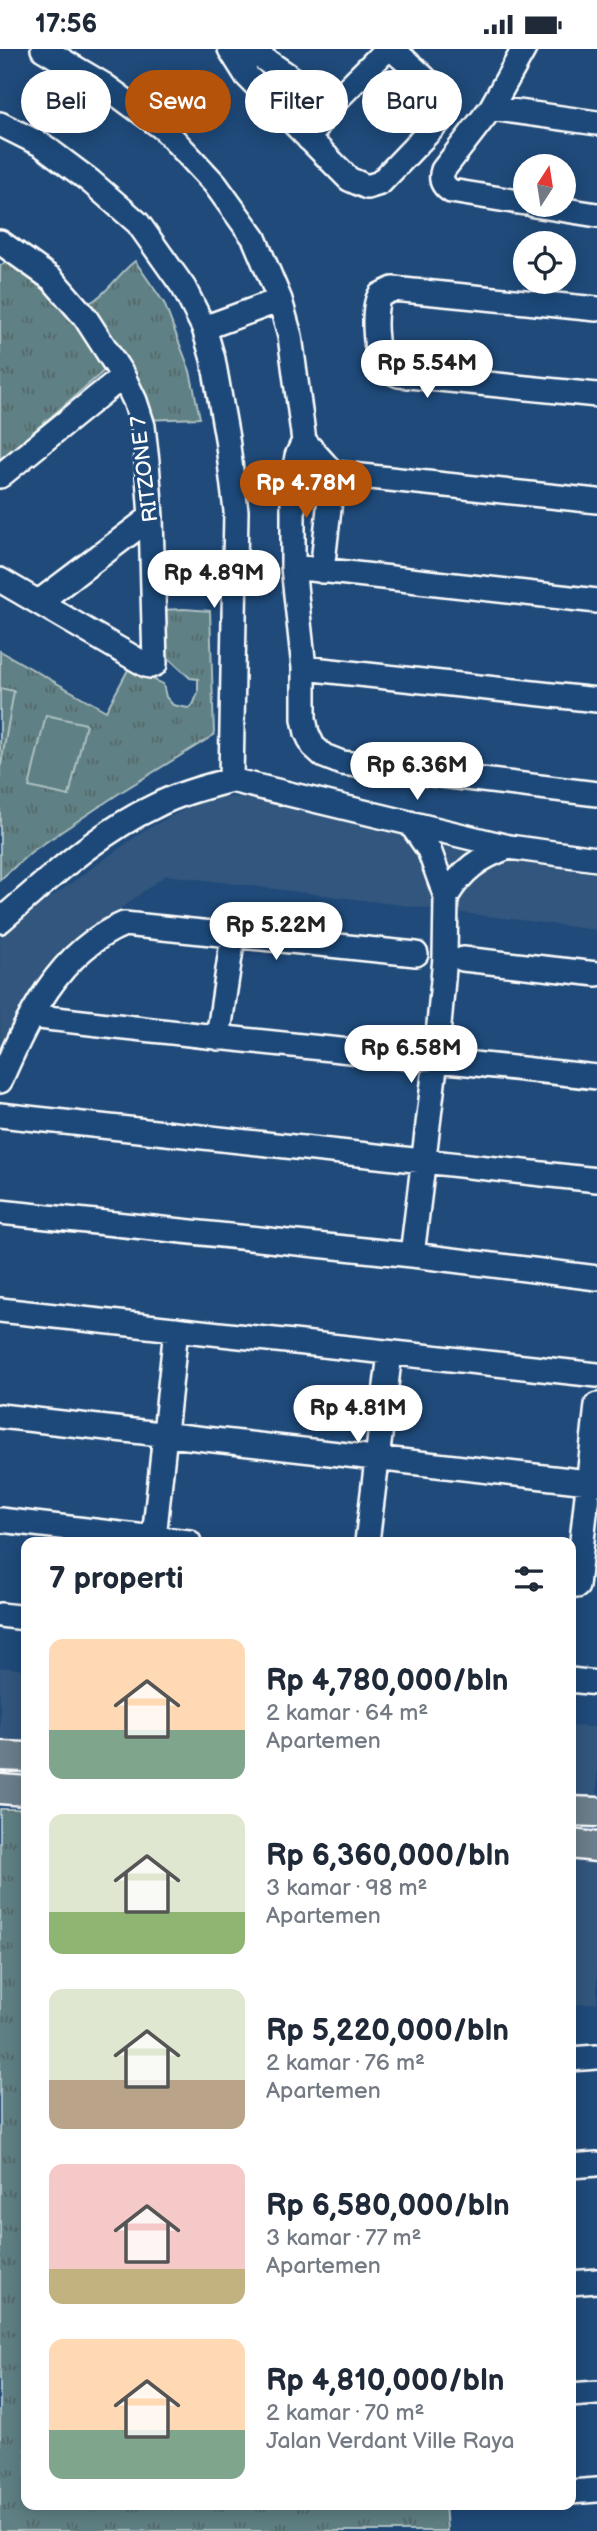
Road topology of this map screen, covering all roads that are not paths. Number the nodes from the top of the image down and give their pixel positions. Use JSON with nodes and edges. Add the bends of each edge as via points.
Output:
{"nodes":[{"id":1,"x":43,"y":49,"type":"edge"},
{"id":2,"x":230,"y":49,"type":"edge"},
{"id":3,"x":244,"y":49,"type":"edge"},
{"id":4,"x":390,"y":49,"type":"edge"},
{"id":5,"x":524,"y":49,"type":"edge"},
{"id":6,"x":280,"y":70,"type":"edge"},
{"id":7,"x":348,"y":89,"type":"edge"},
{"id":8,"x":491,"y":108,"type":"junction"},
{"id":9,"x":0,"y":124,"type":"edge"},
{"id":10,"x":597,"y":124,"type":"edge"},
{"id":11,"x":313,"y":133,"type":"edge"},
{"id":12,"x":309,"y":139,"type":"junction"},
{"id":13,"x":513,"y":201,"type":"edge"},
{"id":14,"x":576,"y":212,"type":"edge"},
{"id":15,"x":597,"y":215,"type":"edge"},
{"id":16,"x":5,"y":250,"type":"edge"},
{"id":17,"x":280,"y":300,"type":"junction"},
{"id":18,"x":597,"y":309,"type":"edge"},
{"id":19,"x":204,"y":328,"type":"junction"},
{"id":20,"x":124,"y":376,"type":"junction"},
{"id":21,"x":597,"y":395,"type":"edge"},
{"id":22,"x":304,"y":441,"type":"junction"},
{"id":23,"x":333,"y":473,"type":"junction"},
{"id":24,"x":0,"y":476,"type":"edge"},
{"id":25,"x":597,"y":501,"type":"edge"},
{"id":26,"x":152,"y":517,"type":"junction"},
{"id":27,"x":293,"y":567,"type":"junction"},
{"id":28,"x":322,"y":571,"type":"junction"},
{"id":29,"x":0,"y":580,"type":"edge"},
{"id":30,"x":597,"y":601,"type":"edge"},
{"id":31,"x":40,"y":602,"type":"junction"},
{"id":32,"x":303,"y":668,"type":"junction"},
{"id":33,"x":597,"y":700,"type":"edge"},
{"id":34,"x":231,"y":780,"type":"junction"},
{"id":35,"x":597,"y":794,"type":"edge"},
{"id":36,"x":410,"y":823,"type":"junction"},
{"id":37,"x":509,"y":847,"type":"junction"},
{"id":38,"x":597,"y":859,"type":"edge"},
{"id":39,"x":446,"y":897,"type":"junction"},
{"id":40,"x":0,"y":921,"type":"edge"},
{"id":41,"x":233,"y":936,"type":"junction"},
{"id":42,"x":416,"y":954,"type":"dead end"},
{"id":43,"x":463,"y":959,"type":"dead end"},
{"id":44,"x":597,"y":974,"type":"edge"},
{"id":45,"x":31,"y":1016,"type":"junction"},
{"id":46,"x":218,"y":1038,"type":"junction"},
{"id":47,"x":436,"y":1059,"type":"junction"},
{"id":48,"x":597,"y":1077,"type":"edge"},
{"id":49,"x":0,"y":1081,"type":"edge"},
{"id":50,"x":0,"y":1115,"type":"edge"},
{"id":51,"x":423,"y":1161,"type":"junction"},
{"id":52,"x":597,"y":1180,"type":"edge"},
{"id":53,"x":0,"y":1212,"type":"edge"},
{"id":54,"x":412,"y":1255,"type":"junction"},
{"id":55,"x":597,"y":1277,"type":"edge"},
{"id":56,"x":0,"y":1310,"type":"edge"},
{"id":57,"x":176,"y":1329,"type":"junction"},
{"id":58,"x":390,"y":1353,"type":"junction"},
{"id":59,"x":597,"y":1375,"type":"edge"},
{"id":60,"x":597,"y":1405,"type":"edge"},
{"id":61,"x":0,"y":1416,"type":"edge"},
{"id":62,"x":165,"y":1435,"type":"junction"},
{"id":63,"x":378,"y":1458,"type":"junction"},
{"id":64,"x":593,"y":1483,"type":"edge"},
{"id":65,"x":0,"y":1520,"type":"edge"},
{"id":66,"x":145,"y":1537,"type":"edge"},
{"id":67,"x":154,"y":1537,"type":"edge"},
{"id":68,"x":368,"y":1537,"type":"edge"},
{"id":69,"x":581,"y":1586,"type":"edge"},
{"id":70,"x":0,"y":1615,"type":"edge"},
{"id":71,"x":21,"y":1617,"type":"edge"},
{"id":72,"x":576,"y":1681,"type":"edge"},
{"id":73,"x":597,"y":1683,"type":"edge"},
{"id":74,"x":0,"y":1756,"type":"edge"},
{"id":75,"x":21,"y":1757,"type":"edge"},
{"id":76,"x":0,"y":1789,"type":"edge"},
{"id":77,"x":21,"y":1791,"type":"edge"},
{"id":78,"x":576,"y":1811,"type":"edge"},
{"id":79,"x":597,"y":1812,"type":"edge"},
{"id":80,"x":576,"y":1845,"type":"edge"},
{"id":81,"x":597,"y":1847,"type":"edge"},
{"id":82,"x":597,"y":2057,"type":"edge"},
{"id":83,"x":576,"y":2059,"type":"edge"},
{"id":84,"x":597,"y":2164,"type":"edge"},
{"id":85,"x":576,"y":2166,"type":"edge"},
{"id":86,"x":597,"y":2281,"type":"edge"},
{"id":87,"x":576,"y":2283,"type":"edge"},
{"id":88,"x":597,"y":2393,"type":"edge"},
{"id":89,"x":576,"y":2395,"type":"edge"},
{"id":90,"x":597,"y":2490,"type":"edge"},
{"id":91,"x":576,"y":2492,"type":"edge"}],
"edges":[{"from":1,"to":17,"type":"street","via":[[104,85],[164,129],[215,184],[254,238]]},
{"from":2,"to":12,"type":"street","via":[[247,76]]},
{"from":3,"to":6,"type":"street"},
{"from":4,"to":7,"type":"street"},
{"from":4,"to":12,"type":"street","via":[[443,99],[444,119],[373,186],[349,180]]},
{"from":5,"to":8,"type":"street"},
{"from":8,"to":10,"type":"street"},
{"from":8,"to":13,"type":"street","via":[[443,170],[443,184],[451,191]]},
{"from":9,"to":19,"type":"street","via":[[42,145],[138,223],[184,288]]},
{"from":11,"to":12,"type":"street"},
{"from":14,"to":15,"type":"street"},
{"from":16,"to":20,"type":"street","name":"RITZONE 7","via":[[52,279],[85,317]]},
{"from":17,"to":19,"type":"street"},
{"from":17,"to":22,"type":"street","via":[[290,336]]},
{"from":18,"to":21,"type":"street","via":[[393,289],[380,295],[375,305],[379,358],[399,375]]},
{"from":19,"to":34,"type":"street","via":[[227,438],[236,511]]},
{"from":20,"to":24,"type":"street"},
{"from":20,"to":26,"type":"street","name":"RITZONE 7","via":[[143,426]]},
{"from":22,"to":23,"type":"street"},
{"from":22,"to":27,"type":"street","via":[[293,478]]},
{"from":23,"to":25,"type":"street"},
{"from":23,"to":28,"type":"street"},
{"from":26,"to":31,"type":"street"},
{"from":26,"to":31,"type":"street","name":"RITZONE 7","via":[[153,665]]},
{"from":27,"to":28,"type":"street"},
{"from":27,"to":32,"type":"street"},
{"from":28,"to":30,"type":"street"},
{"from":29,"to":31,"type":"street"},
{"from":32,"to":33,"type":"street"},
{"from":32,"to":35,"type":"street","via":[[307,733],[324,756],[342,763]]},
{"from":34,"to":36,"type":"street"},
{"from":34,"to":40,"type":"street","via":[[155,805],[105,834]]},
{"from":36,"to":37,"type":"street"},
{"from":36,"to":39,"type":"street","via":[[429,851]]},
{"from":37,"to":38,"type":"street"},
{"from":37,"to":39,"type":"street","via":[[475,862]]},
{"from":39,"to":47,"type":"street"},
{"from":41,"to":42,"type":"street"},
{"from":41,"to":45,"type":"street","via":[[124,924],[106,931],[66,965]]},
{"from":41,"to":46,"type":"street"},
{"from":43,"to":44,"type":"street"},
{"from":45,"to":46,"type":"street"},
{"from":45,"to":49,"type":"street"},
{"from":46,"to":47,"type":"street"},
{"from":47,"to":48,"type":"street"},
{"from":47,"to":51,"type":"street"},
{"from":50,"to":51,"type":"street"},
{"from":51,"to":52,"type":"street"},
{"from":51,"to":54,"type":"street"},
{"from":53,"to":54,"type":"street"},
{"from":54,"to":55,"type":"street"},
{"from":56,"to":57,"type":"street"},
{"from":57,"to":58,"type":"street"},
{"from":57,"to":62,"type":"street"},
{"from":58,"to":59,"type":"street"},
{"from":58,"to":63,"type":"street"},
{"from":60,"to":64,"type":"street"},
{"from":61,"to":62,"type":"street"},
{"from":62,"to":63,"type":"street"},
{"from":62,"to":67,"type":"street"},
{"from":63,"to":64,"type":"street"},
{"from":63,"to":68,"type":"street"},
{"from":64,"to":69,"type":"street"},
{"from":65,"to":66,"type":"street"},
{"from":70,"to":71,"type":"street"},
{"from":72,"to":73,"type":"street"},
{"from":74,"to":75,"type":"main road"},
{"from":76,"to":77,"type":"main road"},
{"from":78,"to":79,"type":"main road"},
{"from":80,"to":81,"type":"main road"},
{"from":82,"to":83,"type":"street"},
{"from":84,"to":85,"type":"street"},
{"from":86,"to":87,"type":"street"},
{"from":88,"to":89,"type":"street"},
{"from":90,"to":91,"type":"street"}]}
